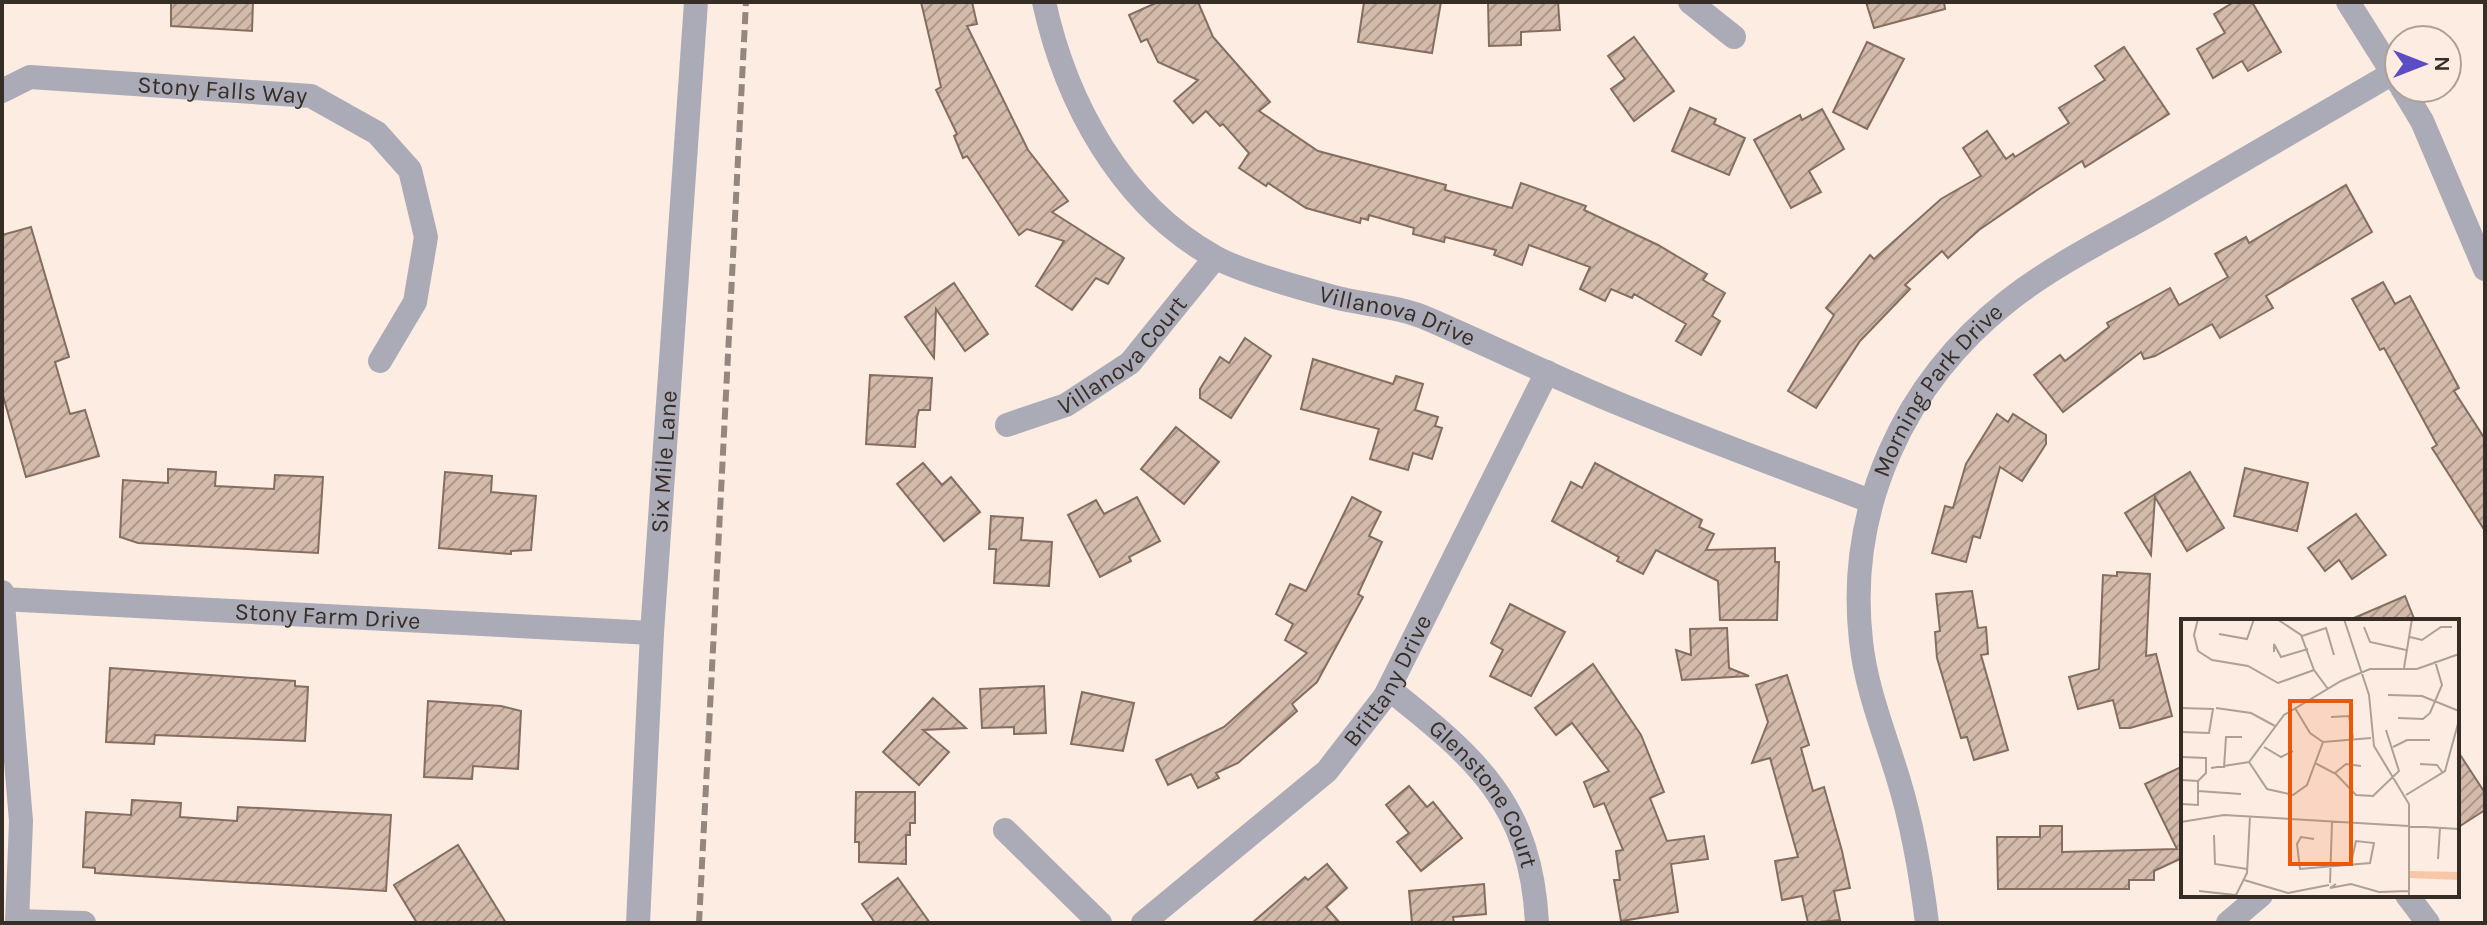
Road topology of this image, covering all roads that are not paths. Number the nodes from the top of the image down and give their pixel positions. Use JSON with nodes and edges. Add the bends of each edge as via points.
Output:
{"nodes":[{"id":1,"x":696,"y":2,"type":"edge"},
{"id":2,"x":1044,"y":2,"type":"edge"},
{"id":3,"x":1690,"y":2,"type":"edge"},
{"id":4,"x":2348,"y":2,"type":"edge"},
{"id":5,"x":1734,"y":37,"type":"dead end"},
{"id":6,"x":2383,"y":57,"type":"edge"},
{"id":7,"x":2383,"y":89,"type":"edge"},
{"id":8,"x":2,"y":91,"type":"edge"},
{"id":9,"x":2412,"y":104,"type":"edge"},
{"id":10,"x":1215,"y":258,"type":"junction"},
{"id":11,"x":2485,"y":269,"type":"edge"},
{"id":12,"x":380,"y":361,"type":"dead end"},
{"id":13,"x":1547,"y":372,"type":"junction"},
{"id":14,"x":1007,"y":425,"type":"dead end"},
{"id":15,"x":1870,"y":501,"type":"junction"},
{"id":16,"x":3,"y":596,"type":"edge"},
{"id":17,"x":652,"y":633,"type":"junction"},
{"id":18,"x":1389,"y":689,"type":"junction"},
{"id":19,"x":1005,"y":830,"type":"dead end"},
{"id":20,"x":2259,"y":897,"type":"edge"},
{"id":21,"x":2408,"y":897,"type":"edge"},
{"id":22,"x":17,"y":922,"type":"edge"},
{"id":23,"x":84,"y":923,"type":"edge"},
{"id":24,"x":638,"y":923,"type":"edge"},
{"id":25,"x":1100,"y":923,"type":"edge"},
{"id":26,"x":1143,"y":923,"type":"edge"},
{"id":27,"x":1537,"y":923,"type":"edge"},
{"id":28,"x":1927,"y":923,"type":"edge"},
{"id":29,"x":2228,"y":923,"type":"edge"},
{"id":30,"x":2428,"y":923,"type":"edge"}],
"edges":[{"from":1,"to":17,"type":"street","name":"Six Mile Lane"},
{"from":2,"to":10,"type":"street","name":"Villanova Drive","via":[[1068,83],[1101,146],[1170,226]]},
{"from":3,"to":5,"type":"street"},
{"from":4,"to":6,"type":"street"},
{"from":7,"to":15,"type":"street","name":"Morning Park Drive","via":[[2011,299],[1955,350],[1916,402]]},
{"from":8,"to":12,"type":"street","name":"Stony Falls Way","via":[[30,77],[311,96],[377,133],[410,170],[426,237],[415,302]]},
{"from":9,"to":11,"type":"street"},
{"from":10,"to":13,"type":"street","name":"Villanova Drive","via":[[1333,297],[1423,317]]},
{"from":10,"to":14,"type":"street","name":"Villanova Court","via":[[1130,363],[1066,405]]},
{"from":13,"to":15,"type":"street","name":"Villanova Drive"},
{"from":13,"to":18,"type":"street","name":"Brittany Drive"},
{"from":15,"to":28,"type":"street","name":"Morning Park Drive","via":[[1860,577],[1861,641],[1920,869]]},
{"from":16,"to":17,"type":"street","name":"Stony Farm Drive"},
{"from":16,"to":22,"type":"street","via":[[21,821]]},
{"from":17,"to":24,"type":"street","name":"Six Mile Lane"},
{"from":18,"to":26,"type":"street","name":"Brittany Drive","via":[[1327,771]]},
{"from":18,"to":27,"type":"street","name":"Glenstone Court","via":[[1456,742],[1486,774],[1511,813],[1527,854]]},
{"from":19,"to":25,"type":"street"},
{"from":20,"to":29,"type":"street"},
{"from":21,"to":30,"type":"street"},
{"from":22,"to":23,"type":"street"}]}
